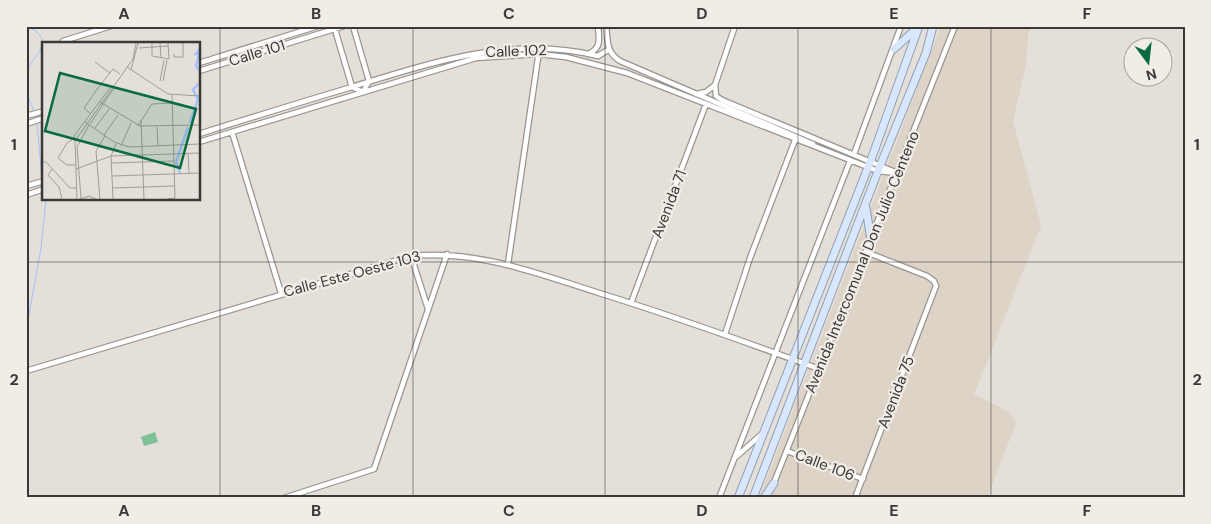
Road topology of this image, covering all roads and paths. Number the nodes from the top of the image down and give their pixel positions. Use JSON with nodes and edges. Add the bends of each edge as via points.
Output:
{"nodes":[{"id":1,"x":111,"y":26,"type":"edge"},
{"id":2,"x":318,"y":26,"type":"edge"},
{"id":3,"x":344,"y":26,"type":"edge"},
{"id":4,"x":353,"y":26,"type":"edge"},
{"id":5,"x":598,"y":26,"type":"edge"},
{"id":6,"x":606,"y":26,"type":"edge"},
{"id":7,"x":734,"y":26,"type":"edge"},
{"id":8,"x":901,"y":26,"type":"edge"},
{"id":9,"x":918,"y":26,"type":"edge"},
{"id":10,"x":933,"y":26,"type":"edge"},
{"id":11,"x":955,"y":26,"type":"edge"},
{"id":12,"x":337,"y":28,"type":"edge"},
{"id":13,"x":62,"y":41,"type":"dead end"},
{"id":14,"x":539,"y":48,"type":"junction"},
{"id":15,"x":894,"y":49,"type":"junction"},
{"id":16,"x":608,"y":50,"type":"junction"},
{"id":17,"x":538,"y":54,"type":"junction"},
{"id":18,"x":588,"y":54,"type":"junction"},
{"id":19,"x":200,"y":63,"type":"edge"},
{"id":20,"x":200,"y":71,"type":"edge"},
{"id":21,"x":369,"y":81,"type":"junction"},
{"id":22,"x":715,"y":85,"type":"junction"},
{"id":23,"x":352,"y":87,"type":"junction"},
{"id":24,"x":363,"y":92,"type":"junction"},
{"id":25,"x":695,"y":94,"type":"junction"},
{"id":26,"x":706,"y":104,"type":"junction"},
{"id":27,"x":42,"y":112,"type":"edge"},
{"id":28,"x":26,"y":116,"type":"edge"},
{"id":29,"x":42,"y":119,"type":"edge"},
{"id":30,"x":27,"y":124,"type":"edge"},
{"id":31,"x":232,"y":132,"type":"junction"},
{"id":32,"x":200,"y":134,"type":"edge"},
{"id":33,"x":795,"y":140,"type":"junction"},
{"id":34,"x":200,"y":142,"type":"edge"},
{"id":35,"x":819,"y":148,"type":"junction"},
{"id":36,"x":854,"y":154,"type":"junction"},
{"id":37,"x":850,"y":161,"type":"junction"},
{"id":38,"x":869,"y":163,"type":"junction"},
{"id":39,"x":880,"y":168,"type":"junction"},
{"id":40,"x":896,"y":172,"type":"junction"},
{"id":41,"x":42,"y":182,"type":"edge"},
{"id":42,"x":26,"y":186,"type":"edge"},
{"id":43,"x":42,"y":190,"type":"edge"},
{"id":44,"x":26,"y":195,"type":"edge"},
{"id":45,"x":866,"y":207,"type":"junction"},
{"id":46,"x":871,"y":240,"type":"junction"},
{"id":47,"x":866,"y":252,"type":"junction"},
{"id":48,"x":447,"y":254,"type":"junction"},
{"id":49,"x":411,"y":256,"type":"junction"},
{"id":50,"x":508,"y":264,"type":"junction"},
{"id":51,"x":282,"y":293,"type":"junction"},
{"id":52,"x":631,"y":303,"type":"junction"},
{"id":53,"x":428,"y":309,"type":"junction"},
{"id":54,"x":725,"y":334,"type":"junction"},
{"id":55,"x":776,"y":353,"type":"junction"},
{"id":56,"x":793,"y":359,"type":"junction"},
{"id":57,"x":805,"y":363,"type":"junction"},
{"id":58,"x":819,"y":369,"type":"junction"},
{"id":59,"x":26,"y":371,"type":"edge"},
{"id":60,"x":764,"y":432,"type":"junction"},
{"id":61,"x":787,"y":451,"type":"junction"},
{"id":62,"x":736,"y":456,"type":"junction"},
{"id":63,"x":863,"y":479,"type":"junction"},
{"id":64,"x":774,"y":482,"type":"junction"},
{"id":65,"x":284,"y":498,"type":"edge"},
{"id":66,"x":719,"y":498,"type":"edge"},
{"id":67,"x":738,"y":498,"type":"edge"},
{"id":68,"x":753,"y":498,"type":"edge"},
{"id":69,"x":764,"y":498,"type":"edge"},
{"id":70,"x":768,"y":498,"type":"edge"},
{"id":71,"x":855,"y":498,"type":"edge"}],
"edges":[{"from":1,"to":13,"type":"street"},
{"from":2,"to":19,"type":"street","name":"Calle 101"},
{"from":3,"to":12,"type":"street","name":"Calle 101"},
{"from":4,"to":21,"type":"street"},
{"from":5,"to":18,"type":"street","via":[[599,44],[596,51]]},
{"from":6,"to":16,"type":"street"},
{"from":7,"to":22,"type":"street"},
{"from":8,"to":15,"type":"street"},
{"from":9,"to":15,"type":"main road"},
{"from":9,"to":38,"type":"main road","name":"Avenida Intercomunal Don Julio Centeno"},
{"from":10,"to":39,"type":"main road","name":"Avenida Intercomunal Don Julio Centeno","via":[[926,53]]},
{"from":11,"to":40,"type":"street","name":"Avenida Intercomunal Don Julio Centeno"},
{"from":12,"to":20,"type":"street","name":"Calle 101"},
{"from":12,"to":23,"type":"street"},
{"from":14,"to":17,"type":"street"},
{"from":14,"to":18,"type":"street","name":"Calle 102"},
{"from":14,"to":21,"type":"street","name":"Calle 102","via":[[501,48],[454,56]]},
{"from":15,"to":36,"type":"street"},
{"from":16,"to":18,"type":"street","name":"Calle 102","via":[[598,56]]},
{"from":16,"to":25,"type":"street","name":"Calle 102","via":[[620,62]]},
{"from":17,"to":24,"type":"street","name":"Calle 102","via":[[476,58]]},
{"from":17,"to":26,"type":"street","name":"Calle 102","via":[[566,57],[627,73]]},
{"from":17,"to":50,"type":"street"},
{"from":21,"to":23,"type":"street","name":"Calle 102"},
{"from":21,"to":24,"type":"street"},
{"from":22,"to":25,"type":"street","via":[[706,92]]},
{"from":22,"to":36,"type":"street","name":"Calle 102","via":[[716,96],[722,100]]},
{"from":23,"to":24,"type":"street"},
{"from":23,"to":32,"type":"street","name":"Calle 102"},
{"from":24,"to":31,"type":"street","name":"Calle 102"},
{"from":25,"to":35,"type":"street","name":"Calle 102","via":[[806,139]]},
{"from":26,"to":33,"type":"street","name":"Calle 102"},
{"from":26,"to":52,"type":"street","name":"Avenida 71"},
{"from":27,"to":28,"type":"street"},
{"from":29,"to":30,"type":"street"},
{"from":31,"to":34,"type":"street","name":"Calle 102"},
{"from":31,"to":51,"type":"street"},
{"from":33,"to":35,"type":"street","name":"Calle 102"},
{"from":33,"to":54,"type":"street"},
{"from":35,"to":37,"type":"street","name":"Calle 102"},
{"from":36,"to":38,"type":"street","name":"Calle 102"},
{"from":37,"to":38,"type":"street","name":"Calle 102"},
{"from":37,"to":55,"type":"street"},
{"from":38,"to":39,"type":"street","name":"Calle 102"},
{"from":38,"to":56,"type":"main road","name":"Avenida Intercomunal Don Julio Centeno"},
{"from":39,"to":40,"type":"street","name":"Calle 102"},
{"from":39,"to":45,"type":"main road","name":"Avenida Intercomunal Don Julio Centeno"},
{"from":40,"to":46,"type":"street","name":"Avenida Intercomunal Don Julio Centeno"},
{"from":41,"to":42,"type":"street"},
{"from":43,"to":44,"type":"street"},
{"from":45,"to":46,"type":"main road"},
{"from":45,"to":57,"type":"main road","name":"Avenida Intercomunal Don Julio Centeno"},
{"from":46,"to":47,"type":"street","name":"Avenida Intercomunal Don Julio Centeno"},
{"from":47,"to":58,"type":"street","name":"Avenida Intercomunal Don Julio Centeno"},
{"from":47,"to":63,"type":"street","name":"Avenida 75","via":[[927,276],[936,286]]},
{"from":48,"to":49,"type":"street","name":"Calle Este Oeste 103"},
{"from":48,"to":50,"type":"street","name":"Calle Este Oeste 103"},
{"from":48,"to":53,"type":"street"},
{"from":49,"to":51,"type":"street","name":"Calle Este Oeste 103"},
{"from":49,"to":53,"type":"street"},
{"from":50,"to":52,"type":"street","name":"Calle Este Oeste 103"},
{"from":51,"to":59,"type":"street","name":"Calle Este Oeste 103"},
{"from":52,"to":54,"type":"street","name":"Calle Este Oeste 103"},
{"from":53,"to":65,"type":"street","via":[[374,469]]},
{"from":54,"to":55,"type":"street","name":"Calle Este Oeste 103"},
{"from":55,"to":56,"type":"street","name":"Calle Este Oeste 103"},
{"from":55,"to":62,"type":"street"},
{"from":56,"to":57,"type":"street","name":"Calle Este Oeste 103"},
{"from":56,"to":60,"type":"main road","name":"Avenida Intercomunal Don Julio Centeno"},
{"from":57,"to":58,"type":"street","name":"Calle Este Oeste 103"},
{"from":57,"to":68,"type":"main road","name":"Avenida Intercomunal Don Julio Centeno"},
{"from":58,"to":61,"type":"street","name":"Avenida Intercomunal Don Julio Centeno"},
{"from":60,"to":62,"type":"street"},
{"from":60,"to":67,"type":"main road","name":"Avenida Intercomunal Don Julio Centeno"},
{"from":61,"to":63,"type":"street","name":"Calle 106"},
{"from":61,"to":64,"type":"street","name":"Avenida Intercomunal Don Julio Centeno"},
{"from":62,"to":66,"type":"street"},
{"from":63,"to":71,"type":"street","name":"Avenida 75"},
{"from":64,"to":69,"type":"main road"},
{"from":64,"to":70,"type":"street","name":"Avenida Intercomunal Don Julio Centeno"}]}
